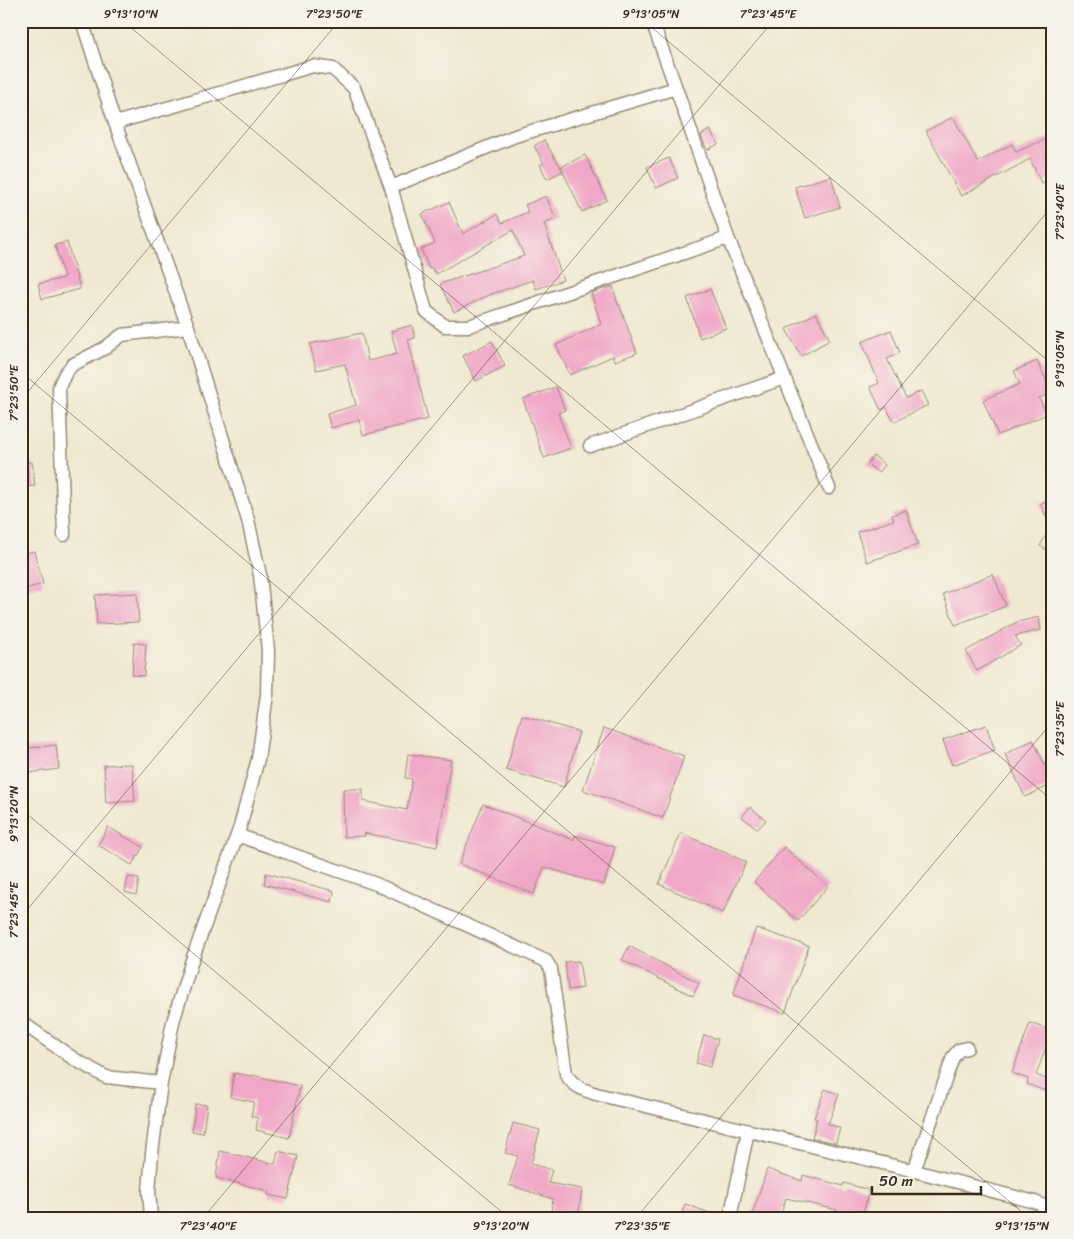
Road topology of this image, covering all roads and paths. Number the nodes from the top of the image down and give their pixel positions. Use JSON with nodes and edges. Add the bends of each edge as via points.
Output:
{"nodes":[{"id":1,"x":82,"y":21,"type":"edge"},
{"id":2,"x":652,"y":21,"type":"edge"},
{"id":3,"x":676,"y":88,"type":"junction"},
{"id":4,"x":115,"y":123,"type":"junction"},
{"id":5,"x":391,"y":187,"type":"junction"},
{"id":6,"x":728,"y":238,"type":"junction"},
{"id":7,"x":188,"y":327,"type":"junction"},
{"id":8,"x":784,"y":378,"type":"junction"},
{"id":9,"x":590,"y":446,"type":"dead end"},
{"id":10,"x":828,"y":488,"type":"dead end"},
{"id":11,"x":64,"y":535,"type":"dead end"},
{"id":12,"x":237,"y":835,"type":"junction"},
{"id":13,"x":21,"y":1022,"type":"edge"},
{"id":14,"x":968,"y":1048,"type":"dead end"},
{"id":15,"x":161,"y":1083,"type":"junction"},
{"id":16,"x":748,"y":1131,"type":"junction"},
{"id":17,"x":914,"y":1171,"type":"junction"},
{"id":18,"x":1053,"y":1210,"type":"edge"},
{"id":19,"x":151,"y":1218,"type":"edge"},
{"id":20,"x":730,"y":1218,"type":"edge"}],
"edges":[{"from":1,"to":4,"type":"street"},
{"from":2,"to":3,"type":"street"},
{"from":3,"to":5,"type":"street","via":[[515,136]]},
{"from":3,"to":6,"type":"street"},
{"from":4,"to":5,"type":"street","via":[[314,66],[333,69],[354,88]]},
{"from":4,"to":7,"type":"street"},
{"from":5,"to":6,"type":"street","via":[[426,311],[445,326],[469,326]]},
{"from":6,"to":8,"type":"street"},
{"from":7,"to":11,"type":"street","via":[[122,335],[105,348],[72,364],[65,374],[60,387]]},
{"from":7,"to":12,"type":"street","via":[[248,520],[260,575],[268,650],[267,696],[258,759]]},
{"from":8,"to":9,"type":"street"},
{"from":8,"to":10,"type":"street"},
{"from":12,"to":15,"type":"street","via":[[192,960],[173,1022]]},
{"from":12,"to":16,"type":"street","via":[[376,884],[546,961],[552,969],[566,1074],[578,1088]]},
{"from":13,"to":15,"type":"street","via":[[106,1077]]},
{"from":14,"to":17,"type":"street","via":[[959,1050],[953,1057]]},
{"from":15,"to":19,"type":"street","via":[[149,1191]]},
{"from":16,"to":17,"type":"street"},
{"from":16,"to":20,"type":"street"},
{"from":17,"to":18,"type":"street","via":[[1035,1202]]}]}
